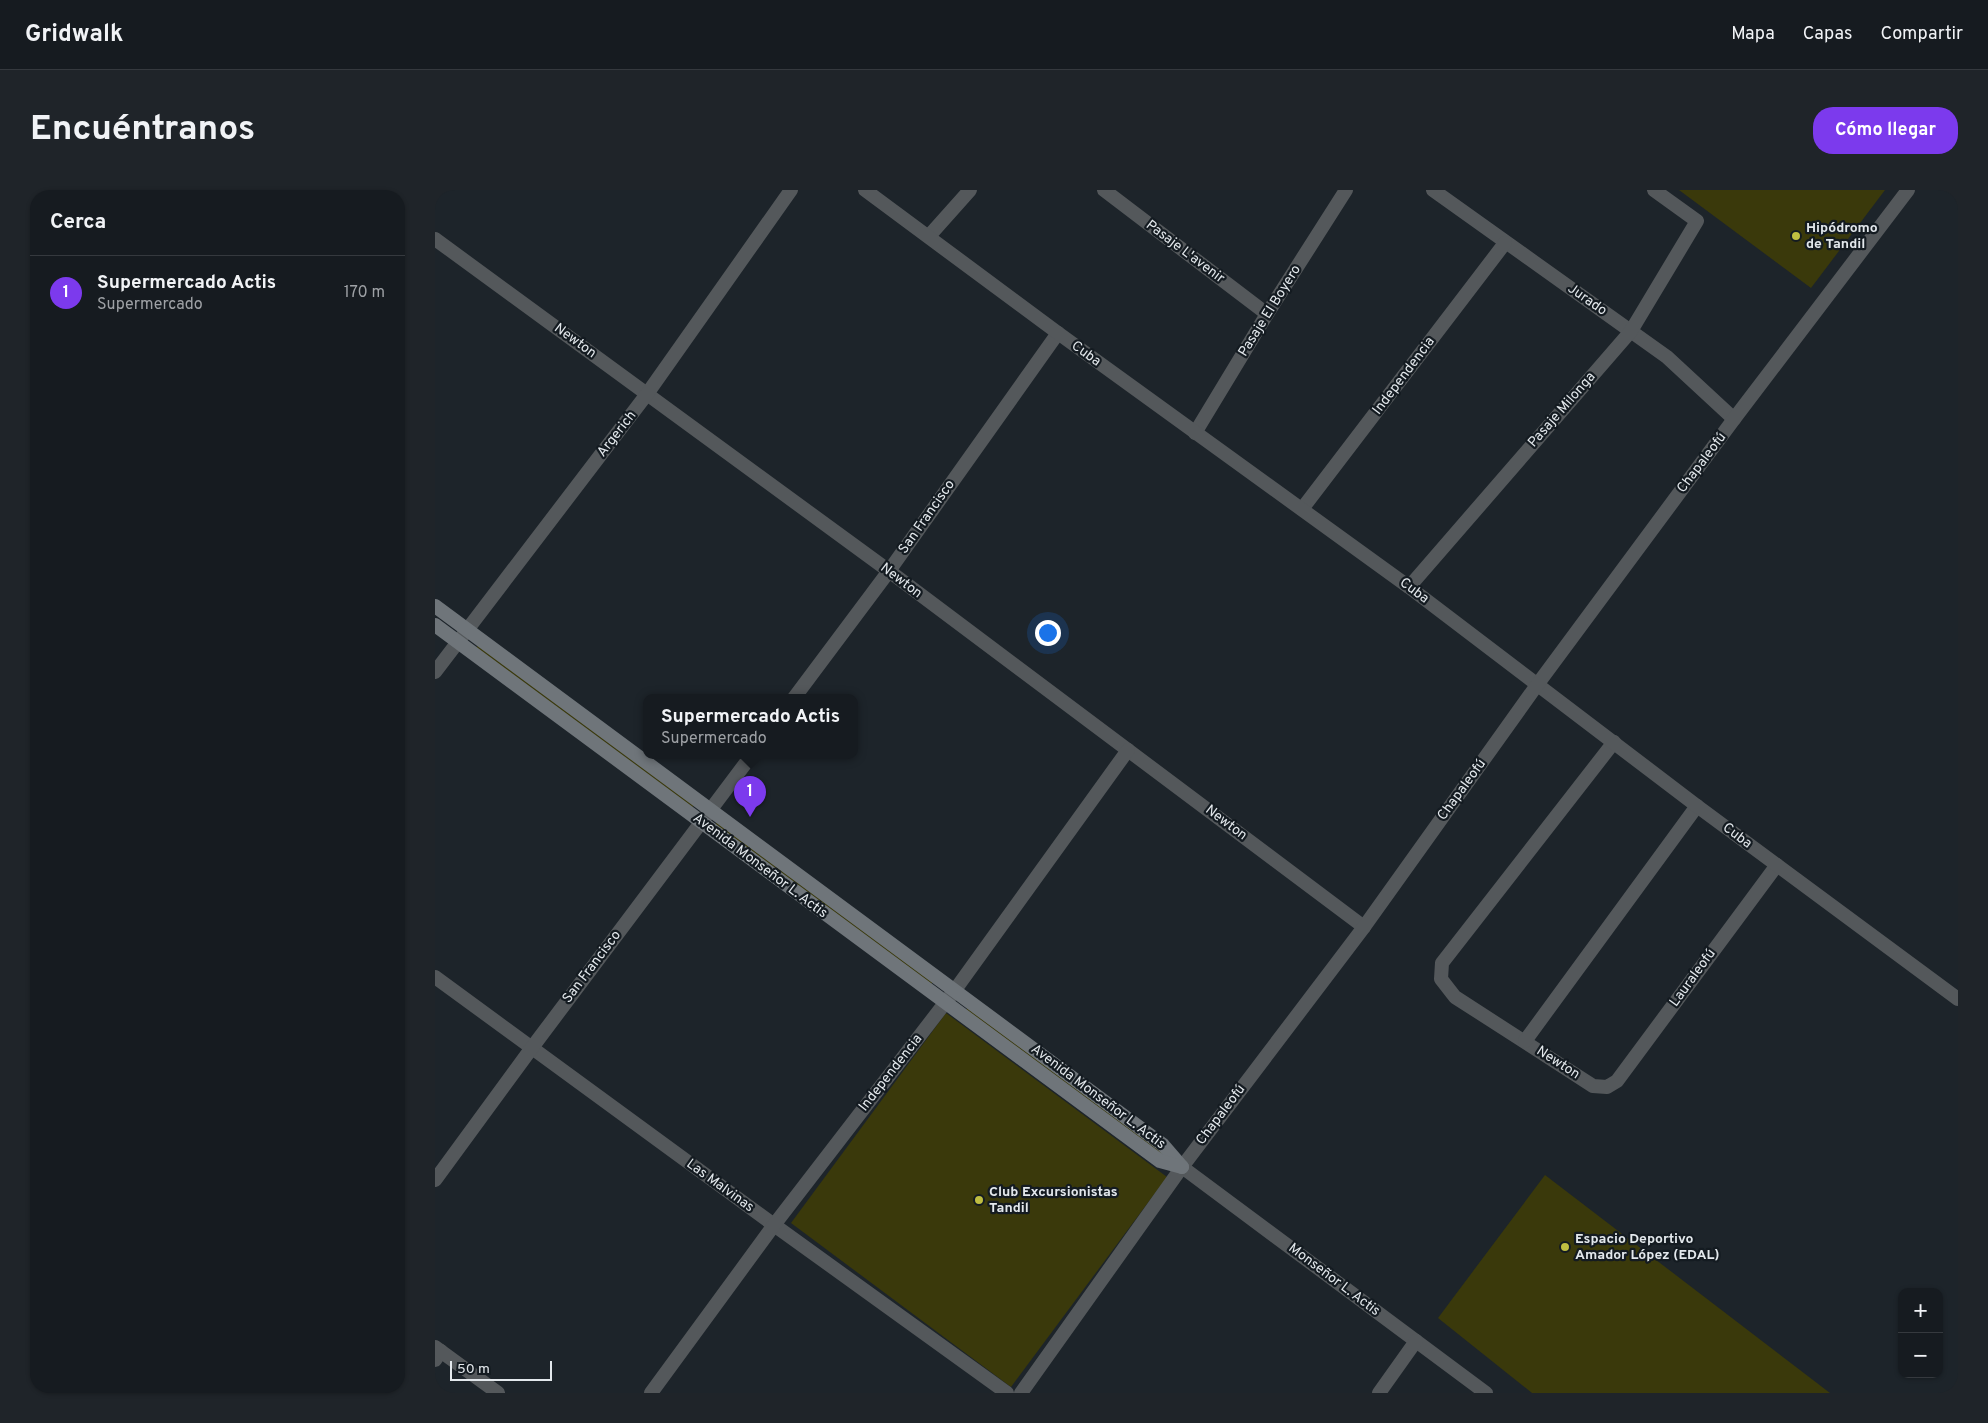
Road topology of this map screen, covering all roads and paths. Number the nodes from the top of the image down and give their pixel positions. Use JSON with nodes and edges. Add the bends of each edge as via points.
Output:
{"nodes":[{"id":1,"x":791,"y":190,"type":"edge"},
{"id":2,"x":865,"y":190,"type":"edge"},
{"id":3,"x":970,"y":190,"type":"edge"},
{"id":4,"x":1104,"y":190,"type":"edge"},
{"id":5,"x":1346,"y":190,"type":"edge"},
{"id":6,"x":1433,"y":190,"type":"edge"},
{"id":7,"x":1654,"y":190,"type":"edge"},
{"id":8,"x":1908,"y":190,"type":"edge"},
{"id":9,"x":929,"y":236,"type":"junction"},
{"id":10,"x":435,"y":239,"type":"edge"},
{"id":11,"x":1505,"y":243,"type":"junction"},
{"id":12,"x":1267,"y":314,"type":"junction"},
{"id":13,"x":1631,"y":331,"type":"junction"},
{"id":14,"x":1058,"y":333,"type":"junction"},
{"id":15,"x":647,"y":394,"type":"junction"},
{"id":16,"x":1734,"y":419,"type":"junction"},
{"id":17,"x":1195,"y":433,"type":"junction"},
{"id":18,"x":1302,"y":510,"type":"junction"},
{"id":19,"x":889,"y":571,"type":"junction"},
{"id":20,"x":1409,"y":587,"type":"junction"},
{"id":21,"x":435,"y":606,"type":"edge"},
{"id":22,"x":435,"y":625,"type":"edge"},
{"id":23,"x":466,"y":630,"type":"junction"},
{"id":24,"x":458,"y":641,"type":"junction"},
{"id":25,"x":435,"y":672,"type":"edge"},
{"id":26,"x":1537,"y":685,"type":"junction"},
{"id":27,"x":797,"y":694,"type":"edge"},
{"id":28,"x":1614,"y":742,"type":"junction"},
{"id":29,"x":1128,"y":750,"type":"junction"},
{"id":30,"x":749,"y":759,"type":"edge"},
{"id":31,"x":1697,"y":806,"type":"junction"},
{"id":32,"x":711,"y":810,"type":"junction"},
{"id":33,"x":701,"y":822,"type":"junction"},
{"id":34,"x":1777,"y":865,"type":"junction"},
{"id":35,"x":1364,"y":927,"type":"junction"},
{"id":36,"x":435,"y":977,"type":"edge"},
{"id":37,"x":955,"y":990,"type":"junction"},
{"id":38,"x":1958,"y":999,"type":"edge"},
{"id":39,"x":945,"y":1003,"type":"junction"},
{"id":40,"x":1525,"y":1041,"type":"junction"},
{"id":41,"x":531,"y":1048,"type":"junction"},
{"id":42,"x":1607,"y":1087,"type":"joint"},
{"id":43,"x":1182,"y":1167,"type":"junction"},
{"id":44,"x":435,"y":1180,"type":"edge"},
{"id":45,"x":773,"y":1225,"type":"junction"},
{"id":46,"x":1416,"y":1341,"type":"junction"},
{"id":47,"x":437,"y":1353,"type":"edge"},
{"id":48,"x":498,"y":1393,"type":"edge"},
{"id":49,"x":651,"y":1393,"type":"edge"},
{"id":50,"x":1007,"y":1393,"type":"edge"},
{"id":51,"x":1021,"y":1393,"type":"edge"},
{"id":52,"x":1379,"y":1393,"type":"edge"},
{"id":53,"x":1486,"y":1393,"type":"edge"}],
"edges":[{"from":1,"to":15,"type":"street","name":"Argerich"},
{"from":2,"to":9,"type":"street","name":"Cuba"},
{"from":3,"to":9,"type":"street"},
{"from":4,"to":12,"type":"street","name":"Pasaje L'avenir"},
{"from":5,"to":12,"type":"street","name":"Pasaje El Boyero"},
{"from":6,"to":11,"type":"street","name":"Jurado"},
{"from":7,"to":13,"type":"street","name":"Pasaje Milonga","via":[[1697,221]]},
{"from":8,"to":16,"type":"street","name":"Chapaleofú"},
{"from":9,"to":14,"type":"street","name":"Cuba"},
{"from":10,"to":15,"type":"street","name":"Newton"},
{"from":11,"to":13,"type":"street","name":"Jurado"},
{"from":11,"to":18,"type":"street","name":"Independencia"},
{"from":12,"to":17,"type":"street","name":"Pasaje El Boyero"},
{"from":13,"to":16,"type":"street","name":"Jurado","via":[[1667,357]]},
{"from":13,"to":20,"type":"street","name":"Pasaje Milonga"},
{"from":14,"to":17,"type":"street","name":"Cuba"},
{"from":14,"to":19,"type":"street","name":"San Francisco"},
{"from":15,"to":19,"type":"street","name":"Newton"},
{"from":15,"to":23,"type":"street","name":"Argerich"},
{"from":16,"to":26,"type":"street","name":"Chapaleofú"},
{"from":17,"to":18,"type":"street","name":"Cuba"},
{"from":18,"to":20,"type":"street","name":"Cuba"},
{"from":19,"to":27,"type":"street","name":"San Francisco"},
{"from":19,"to":29,"type":"street","name":"Newton"},
{"from":20,"to":26,"type":"street","name":"Cuba"},
{"from":21,"to":23,"type":"main road","name":"Avenida Monseñor L. Actis"},
{"from":22,"to":24,"type":"main road","name":"Avenida Monseñor L. Actis"},
{"from":23,"to":24,"type":"street","name":"Argerich"},
{"from":23,"to":32,"type":"main road","name":"Avenida Monseñor L. Actis"},
{"from":24,"to":25,"type":"street","name":"Argerich"},
{"from":24,"to":33,"type":"main road","name":"Avenida Monseñor L. Actis"},
{"from":26,"to":28,"type":"street","name":"Cuba"},
{"from":26,"to":35,"type":"street","name":"Chapaleofú"},
{"from":28,"to":31,"type":"street","name":"Cuba"},
{"from":28,"to":40,"type":"street","name":"Newton","via":[[1442,962],[1441,979],[1455,997]]},
{"from":29,"to":35,"type":"street","name":"Newton"},
{"from":29,"to":37,"type":"street","name":"Independencia"},
{"from":30,"to":32,"type":"street","name":"San Francisco"},
{"from":31,"to":34,"type":"street","name":"Cuba"},
{"from":31,"to":40,"type":"street"},
{"from":32,"to":33,"type":"street","name":"San Francisco"},
{"from":32,"to":37,"type":"main road","name":"Avenida Monseñor L. Actis"},
{"from":33,"to":39,"type":"main road","name":"Avenida Monseñor L. Actis"},
{"from":33,"to":41,"type":"street","name":"San Francisco"},
{"from":34,"to":38,"type":"street","name":"Cuba"},
{"from":34,"to":42,"type":"street","name":"Lauraleofú","via":[[1617,1081]]},
{"from":35,"to":43,"type":"street","name":"Chapaleofú"},
{"from":36,"to":41,"type":"street","name":"Las Malvinas"},
{"from":37,"to":39,"type":"street","name":"Independencia"},
{"from":37,"to":43,"type":"main road","name":"Avenida Monseñor L. Actis","via":[[1163,1145]]},
{"from":39,"to":43,"type":"main road","name":"Avenida Monseñor L. Actis","via":[[1160,1162]]},
{"from":39,"to":45,"type":"street","name":"Independencia"},
{"from":40,"to":42,"type":"street","name":"Newton","via":[[1593,1086]]},
{"from":41,"to":44,"type":"street","name":"San Francisco"},
{"from":41,"to":45,"type":"street","name":"Las Malvinas"},
{"from":43,"to":46,"type":"street","name":"Monseñor L. Actis"},
{"from":43,"to":51,"type":"street","name":"Chapaleofú"},
{"from":45,"to":49,"type":"street","name":"Independencia"},
{"from":45,"to":50,"type":"street","name":"Las Malvinas"},
{"from":46,"to":52,"type":"street"},
{"from":46,"to":53,"type":"street","name":"Monseñor L. Actis"},
{"from":47,"to":48,"type":"street"}]}
